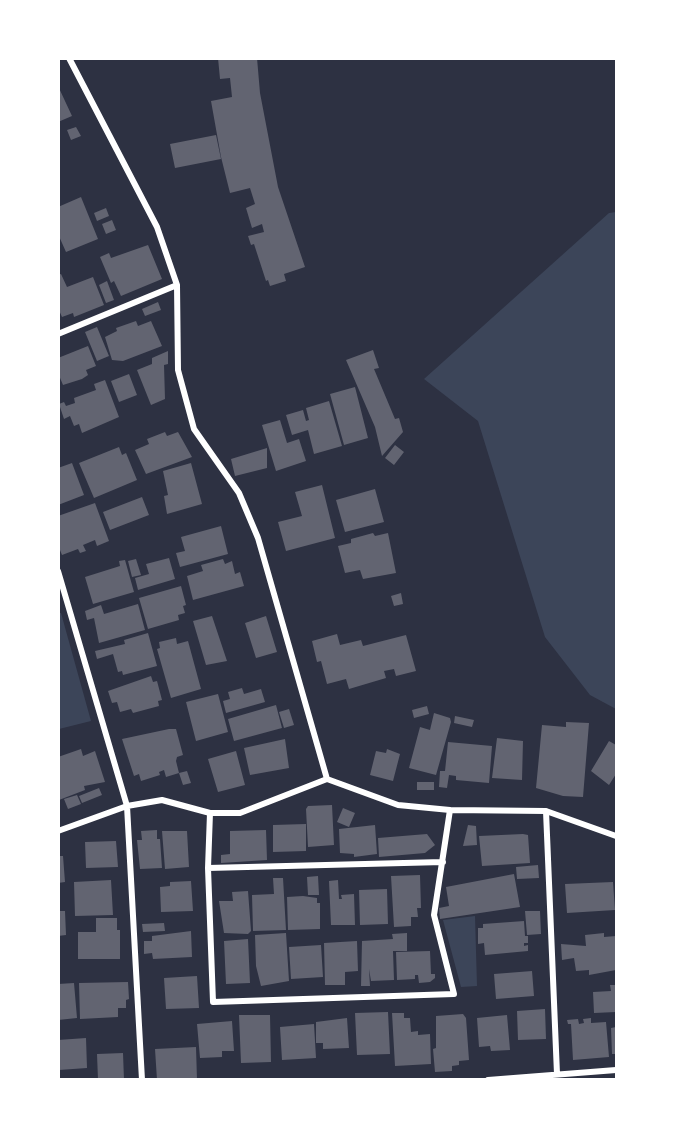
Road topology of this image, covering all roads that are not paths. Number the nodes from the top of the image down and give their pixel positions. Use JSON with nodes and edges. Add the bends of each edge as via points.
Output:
{"nodes":[{"id":1,"x":69,"y":58,"type":"edge"},
{"id":2,"x":177,"y":285,"type":"junction"},
{"id":3,"x":58,"y":334,"type":"edge"},
{"id":4,"x":58,"y":571,"type":"edge"},
{"id":5,"x":327,"y":779,"type":"junction"},
{"id":6,"x":127,"y":806,"type":"junction"},
{"id":7,"x":450,"y":810,"type":"junction"},
{"id":8,"x":546,"y":811,"type":"junction"},
{"id":9,"x":210,"y":813,"type":"junction"},
{"id":10,"x":58,"y":831,"type":"edge"},
{"id":11,"x":616,"y":836,"type":"edge"},
{"id":12,"x":443,"y":862,"type":"junction"},
{"id":13,"x":208,"y":868,"type":"junction"},
{"id":14,"x":616,"y":1070,"type":"edge"},
{"id":15,"x":557,"y":1074,"type":"junction"},
{"id":16,"x":142,"y":1080,"type":"edge"},
{"id":17,"x":488,"y":1080,"type":"edge"}],
"edges":[{"from":1,"to":2,"type":"street","via":[[157,227]]},
{"from":2,"to":3,"type":"street"},
{"from":2,"to":5,"type":"street","via":[[178,370],[194,429],[239,493],[258,538]]},
{"from":4,"to":6,"type":"street"},
{"from":5,"to":7,"type":"street","via":[[398,805]]},
{"from":5,"to":9,"type":"street","via":[[240,813]]},
{"from":6,"to":9,"type":"street","via":[[162,800]]},
{"from":6,"to":10,"type":"street"},
{"from":6,"to":16,"type":"street"},
{"from":7,"to":8,"type":"street"},
{"from":7,"to":12,"type":"street"},
{"from":8,"to":11,"type":"street"},
{"from":8,"to":15,"type":"street"},
{"from":9,"to":13,"type":"street"},
{"from":12,"to":13,"type":"street"},
{"from":12,"to":13,"type":"street","via":[[434,915],[454,994],[213,1002]]},
{"from":14,"to":15,"type":"street"},
{"from":15,"to":17,"type":"street"}]}
